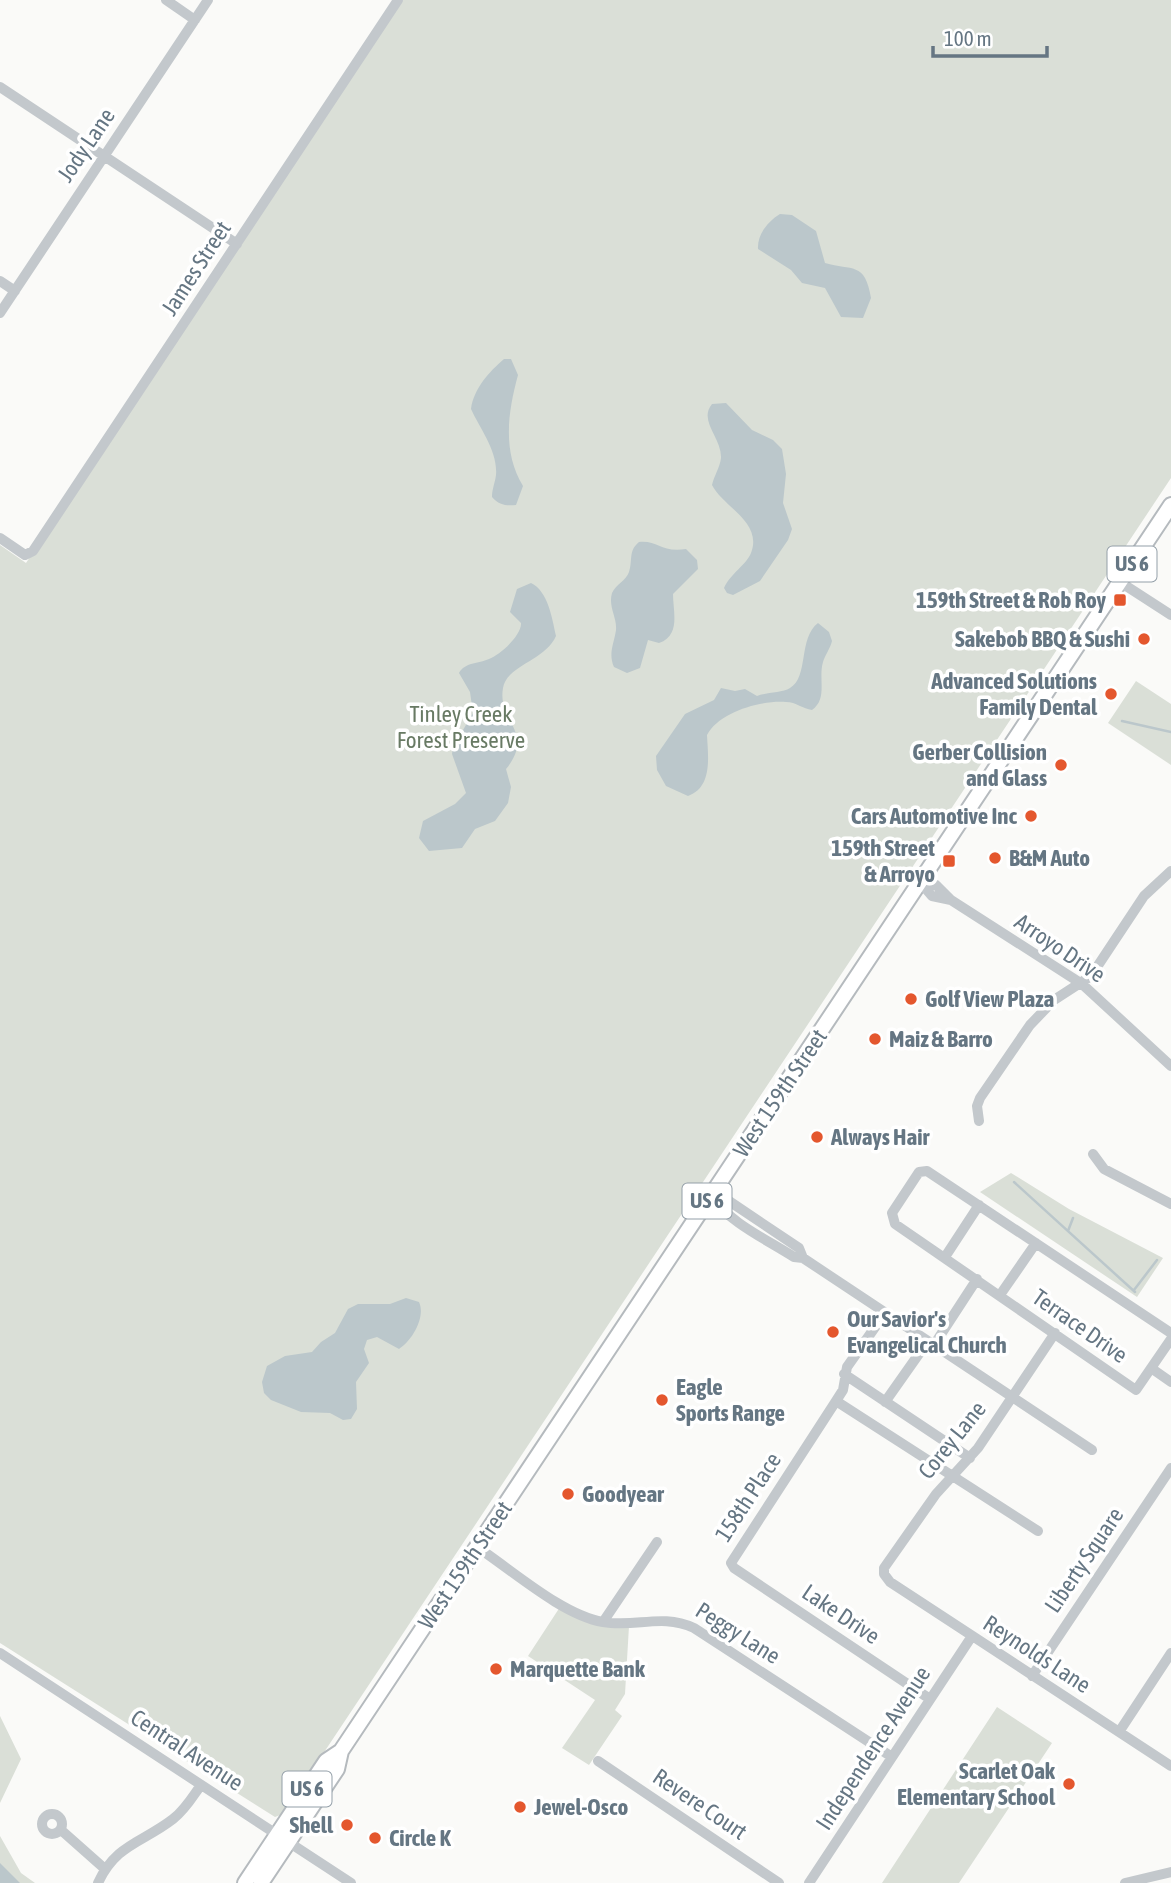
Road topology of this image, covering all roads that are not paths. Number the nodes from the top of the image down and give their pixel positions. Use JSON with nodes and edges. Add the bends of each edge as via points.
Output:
{"nodes":[{"id":1,"x":166,"y":0,"type":"edge"},
{"id":2,"x":208,"y":0,"type":"edge"},
{"id":3,"x":398,"y":0,"type":"edge"},
{"id":4,"x":195,"y":20,"type":"junction"},
{"id":5,"x":0,"y":87,"type":"edge"},
{"id":6,"x":104,"y":157,"type":"junction"},
{"id":7,"x":237,"y":244,"type":"junction"},
{"id":8,"x":0,"y":281,"type":"edge"},
{"id":9,"x":15,"y":291,"type":"junction"},
{"id":10,"x":0,"y":313,"type":"edge"},
{"id":11,"x":1171,"y":505,"type":"edge"},
{"id":12,"x":0,"y":538,"type":"edge"},
{"id":13,"x":1121,"y":582,"type":"junction"},
{"id":14,"x":1171,"y":615,"type":"edge"},
{"id":15,"x":1171,"y":871,"type":"edge"},
{"id":16,"x":920,"y":882,"type":"junction"},
{"id":17,"x":1082,"y":984,"type":"junction"},
{"id":18,"x":1171,"y":1066,"type":"edge"},
{"id":19,"x":979,"y":1121,"type":"dead end"},
{"id":20,"x":1093,"y":1154,"type":"dead end"},
{"id":21,"x":710,"y":1196,"type":"junction"},
{"id":22,"x":1171,"y":1204,"type":"edge"},
{"id":23,"x":979,"y":1205,"type":"junction"},
{"id":24,"x":1035,"y":1243,"type":"junction"},
{"id":25,"x":945,"y":1257,"type":"junction"},
{"id":26,"x":977,"y":1279,"type":"junction"},
{"id":27,"x":1000,"y":1295,"type":"junction"},
{"id":28,"x":885,"y":1313,"type":"junction"},
{"id":29,"x":1055,"y":1333,"type":"junction"},
{"id":30,"x":1171,"y":1333,"type":"edge"},
{"id":31,"x":1171,"y":1339,"type":"edge"},
{"id":32,"x":931,"y":1343,"type":"junction"},
{"id":33,"x":1151,"y":1368,"type":"junction"},
{"id":34,"x":845,"y":1374,"type":"junction"},
{"id":35,"x":1171,"y":1382,"type":"edge"},
{"id":36,"x":1013,"y":1397,"type":"junction"},
{"id":37,"x":836,"y":1401,"type":"junction"},
{"id":38,"x":885,"y":1402,"type":"junction"},
{"id":39,"x":1092,"y":1450,"type":"dead end"},
{"id":40,"x":970,"y":1458,"type":"junction"},
{"id":41,"x":1171,"y":1468,"type":"edge"},
{"id":42,"x":954,"y":1477,"type":"junction"},
{"id":43,"x":1038,"y":1531,"type":"dead end"},
{"id":44,"x":657,"y":1542,"type":"dead end"},
{"id":45,"x":477,"y":1547,"type":"junction"},
{"id":46,"x":732,"y":1563,"type":"joint"},
{"id":47,"x":884,"y":1574,"type":"joint"},
{"id":48,"x":603,"y":1622,"type":"junction"},
{"id":49,"x":972,"y":1636,"type":"junction"},
{"id":50,"x":0,"y":1653,"type":"edge"},
{"id":51,"x":1171,"y":1653,"type":"edge"},
{"id":52,"x":1032,"y":1676,"type":"junction"},
{"id":53,"x":930,"y":1699,"type":"junction"},
{"id":54,"x":1119,"y":1732,"type":"junction"},
{"id":55,"x":892,"y":1758,"type":"junction"},
{"id":56,"x":598,"y":1761,"type":"dead end"},
{"id":57,"x":1171,"y":1766,"type":"edge"},
{"id":58,"x":201,"y":1785,"type":"junction"},
{"id":59,"x":61,"y":1830,"type":"dead end"},
{"id":60,"x":283,"y":1837,"type":"junction"},
{"id":61,"x":105,"y":1868,"type":"junction"},
{"id":62,"x":1171,"y":1872,"type":"edge"},
{"id":63,"x":98,"y":1883,"type":"edge"},
{"id":64,"x":245,"y":1883,"type":"edge"},
{"id":65,"x":261,"y":1883,"type":"edge"},
{"id":66,"x":351,"y":1883,"type":"edge"},
{"id":67,"x":779,"y":1883,"type":"edge"},
{"id":68,"x":809,"y":1883,"type":"edge"},
{"id":69,"x":1125,"y":1883,"type":"edge"}],
"edges":[{"from":1,"to":4,"type":"street"},
{"from":2,"to":4,"type":"street","name":"Jody Lane"},
{"from":3,"to":7,"type":"street","name":"James Street"},
{"from":4,"to":6,"type":"street","name":"Jody Lane"},
{"from":5,"to":6,"type":"street"},
{"from":6,"to":7,"type":"street"},
{"from":6,"to":9,"type":"street","name":"Jody Lane"},
{"from":7,"to":12,"type":"street","name":"James Street","via":[[33,551],[25,555]]},
{"from":8,"to":9,"type":"street"},
{"from":9,"to":10,"type":"street","name":"Jody Lane"},
{"from":11,"to":13,"type":"main road","name":"West 159th Street","number":"US 6"},
{"from":13,"to":14,"type":"street"},
{"from":13,"to":16,"type":"main road","name":"West 159th Street","number":"US 6"},
{"from":15,"to":17,"type":"street","via":[[1144,896]]},
{"from":16,"to":17,"type":"street","name":"Arroyo Drive","via":[[932,896],[951,900]]},
{"from":16,"to":21,"type":"main road","name":"West 159th Street","number":"US 6"},
{"from":17,"to":18,"type":"street","name":"Arroyo Drive"},
{"from":17,"to":19,"type":"street","via":[[1054,1000],[1030,1026],[981,1098]]},
{"from":20,"to":22,"type":"street","via":[[1104,1169]]},
{"from":21,"to":28,"type":"street","via":[[726,1199]]},
{"from":21,"to":45,"type":"main road","name":"West 159th Street","number":"US 6"},
{"from":23,"to":24,"type":"street","name":"Terrace Drive"},
{"from":23,"to":25,"type":"street"},
{"from":23,"to":25,"type":"street","name":"Terrace Drive","via":[[925,1171],[919,1172],[892,1213],[895,1224]]},
{"from":24,"to":27,"type":"street","name":"Terrace Drive"},
{"from":24,"to":30,"type":"street","name":"Terrace Drive"},
{"from":25,"to":26,"type":"street","name":"Terrace Drive"},
{"from":26,"to":27,"type":"street","name":"Terrace Drive"},
{"from":26,"to":32,"type":"street"},
{"from":27,"to":29,"type":"street","name":"Terrace Drive"},
{"from":28,"to":32,"type":"street"},
{"from":28,"to":34,"type":"street","name":"158th Place"},
{"from":29,"to":33,"type":"street","name":"Terrace Drive","via":[[1136,1390]]},
{"from":29,"to":36,"type":"street","name":"Corey Lane"},
{"from":31,"to":33,"type":"street"},
{"from":32,"to":36,"type":"street"},
{"from":32,"to":38,"type":"street"},
{"from":33,"to":35,"type":"street","name":"Terrace Drive"},
{"from":34,"to":37,"type":"street","name":"158th Place"},
{"from":34,"to":38,"type":"street"},
{"from":36,"to":39,"type":"street"},
{"from":36,"to":40,"type":"street","name":"Corey Lane"},
{"from":37,"to":42,"type":"street"},
{"from":37,"to":46,"type":"street","name":"158th Place"},
{"from":38,"to":40,"type":"street"},
{"from":40,"to":42,"type":"street","name":"Corey Lane"},
{"from":41,"to":52,"type":"street","name":"Liberty Square"},
{"from":42,"to":43,"type":"street"},
{"from":42,"to":47,"type":"street","name":"Corey Lane","via":[[936,1494]]},
{"from":44,"to":48,"type":"street"},
{"from":45,"to":48,"type":"street","name":"Peggy Lane","via":[[572,1611]]},
{"from":45,"to":60,"type":"main road","name":"West 159th Street","number":"US 6","via":[[341,1751],[337,1769]]},
{"from":46,"to":53,"type":"street","name":"Lake Drive"},
{"from":47,"to":49,"type":"street","name":"Reynolds Lane"},
{"from":48,"to":55,"type":"street","name":"Peggy Lane","via":[[676,1620],[694,1628]]},
{"from":49,"to":52,"type":"street","name":"Reynolds Lane"},
{"from":49,"to":53,"type":"street","name":"Independence Avenue"},
{"from":50,"to":58,"type":"street","name":"Central Avenue"},
{"from":51,"to":54,"type":"street"},
{"from":52,"to":54,"type":"street","name":"Reynolds Lane"},
{"from":53,"to":55,"type":"street","name":"Independence Avenue"},
{"from":54,"to":57,"type":"street","name":"Reynolds Lane"},
{"from":55,"to":68,"type":"street","name":"Independence Avenue"},
{"from":56,"to":67,"type":"street","name":"Revere Court"},
{"from":58,"to":60,"type":"street","name":"Central Avenue"},
{"from":58,"to":61,"type":"street","via":[[173,1819],[119,1851]]},
{"from":59,"to":61,"type":"street"},
{"from":60,"to":64,"type":"main road","name":"West 159th Street","number":"US 6"},
{"from":60,"to":65,"type":"main road","name":"West 159th Street","number":"US 6"},
{"from":60,"to":66,"type":"street","name":"Central Avenue"},
{"from":61,"to":63,"type":"street"},
{"from":62,"to":69,"type":"street"}]}
